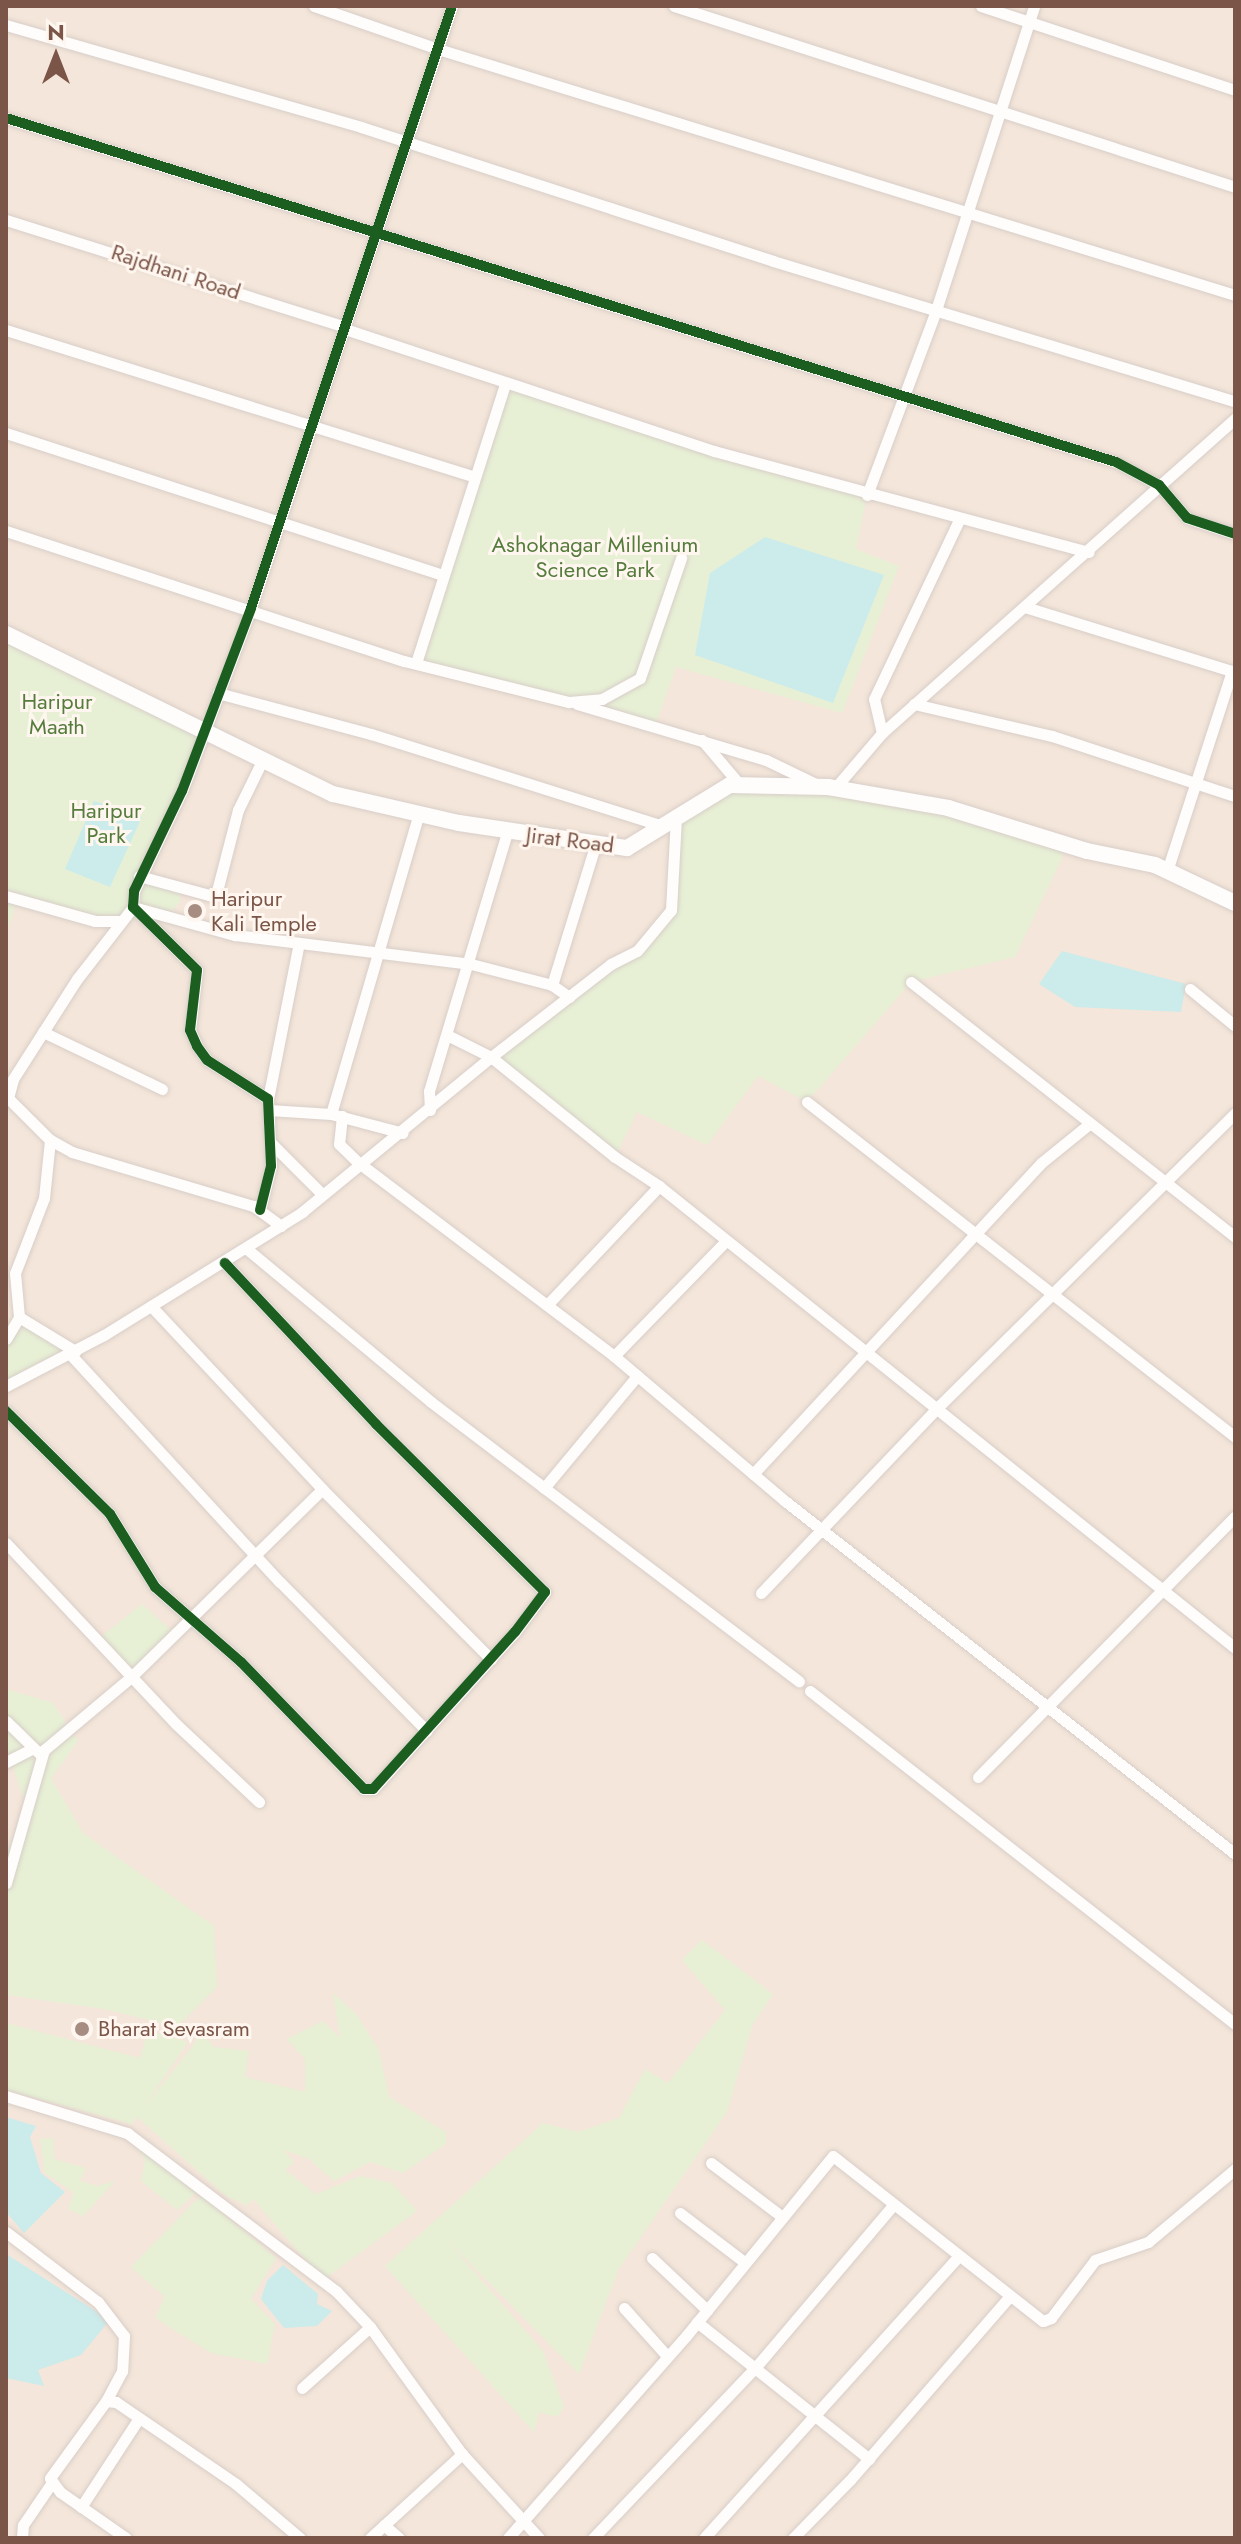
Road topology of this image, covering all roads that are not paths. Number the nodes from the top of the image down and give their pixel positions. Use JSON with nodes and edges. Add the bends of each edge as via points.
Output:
{"nodes":[{"id":1,"x":314,"y":6,"type":"edge"},
{"id":2,"x":452,"y":6,"type":"edge"},
{"id":3,"x":674,"y":6,"type":"edge"},
{"id":4,"x":981,"y":6,"type":"edge"},
{"id":5,"x":1034,"y":6,"type":"edge"},
{"id":6,"x":1028,"y":21,"type":"junction"},
{"id":7,"x":6,"y":25,"type":"edge"},
{"id":8,"x":438,"y":49,"type":"junction"},
{"id":9,"x":1235,"y":90,"type":"edge"},
{"id":10,"x":998,"y":111,"type":"junction"},
{"id":11,"x":6,"y":118,"type":"edge"},
{"id":12,"x":408,"y":142,"type":"junction"},
{"id":13,"x":1235,"y":187,"type":"edge"},
{"id":14,"x":968,"y":213,"type":"junction"},
{"id":15,"x":6,"y":220,"type":"edge"},
{"id":16,"x":378,"y":235,"type":"junction"},
{"id":17,"x":1235,"y":295,"type":"edge"},
{"id":18,"x":936,"y":310,"type":"junction"},
{"id":19,"x":345,"y":328,"type":"junction"},
{"id":20,"x":6,"y":330,"type":"edge"},
{"id":21,"x":505,"y":384,"type":"junction"},
{"id":22,"x":900,"y":399,"type":"junction"},
{"id":23,"x":1235,"y":401,"type":"edge"},
{"id":24,"x":1235,"y":418,"type":"edge"},
{"id":25,"x":312,"y":426,"type":"junction"},
{"id":26,"x":6,"y":433,"type":"edge"},
{"id":27,"x":475,"y":477,"type":"junction"},
{"id":28,"x":1159,"y":485,"type":"junction"},
{"id":29,"x":867,"y":495,"type":"junction"},
{"id":30,"x":280,"y":520,"type":"junction"},
{"id":31,"x":959,"y":520,"type":"junction"},
{"id":32,"x":6,"y":531,"type":"edge"},
{"id":33,"x":1235,"y":534,"type":"edge"},
{"id":34,"x":1089,"y":552,"type":"junction"},
{"id":35,"x":681,"y":558,"type":"dead end"},
{"id":36,"x":444,"y":575,"type":"junction"},
{"id":37,"x":1025,"y":607,"type":"junction"},
{"id":38,"x":251,"y":608,"type":"junction"},
{"id":39,"x":6,"y":634,"type":"edge"},
{"id":40,"x":416,"y":663,"type":"junction"},
{"id":41,"x":1234,"y":672,"type":"edge"},
{"id":42,"x":218,"y":693,"type":"junction"},
{"id":43,"x":569,"y":702,"type":"junction"},
{"id":44,"x":914,"y":704,"type":"junction"},
{"id":45,"x":882,"y":733,"type":"junction"},
{"id":46,"x":203,"y":734,"type":"junction"},
{"id":47,"x":702,"y":740,"type":"junction"},
{"id":48,"x":262,"y":761,"type":"junction"},
{"id":49,"x":1194,"y":783,"type":"junction"},
{"id":50,"x":740,"y":785,"type":"junction"},
{"id":51,"x":829,"y":788,"type":"junction"},
{"id":52,"x":1235,"y":796,"type":"edge"},
{"id":53,"x":419,"y":814,"type":"junction"},
{"id":54,"x":669,"y":822,"type":"junction"},
{"id":55,"x":507,"y":832,"type":"junction"},
{"id":56,"x":596,"y":843,"type":"junction"},
{"id":57,"x":1167,"y":871,"type":"junction"},
{"id":58,"x":139,"y":876,"type":"junction"},
{"id":59,"x":6,"y":896,"type":"edge"},
{"id":60,"x":1235,"y":903,"type":"edge"},
{"id":61,"x":133,"y":907,"type":"junction"},
{"id":62,"x":121,"y":921,"type":"junction"},
{"id":63,"x":299,"y":943,"type":"junction"},
{"id":64,"x":382,"y":953,"type":"junction"},
{"id":65,"x":471,"y":964,"type":"junction"},
{"id":66,"x":911,"y":982,"type":"dead end"},
{"id":67,"x":552,"y":985,"type":"junction"},
{"id":68,"x":1190,"y":989,"type":"dead end"},
{"id":69,"x":569,"y":997,"type":"junction"},
{"id":70,"x":1235,"y":1026,"type":"edge"},
{"id":71,"x":43,"y":1032,"type":"junction"},
{"id":72,"x":447,"y":1035,"type":"junction"},
{"id":73,"x":491,"y":1057,"type":"junction"},
{"id":74,"x":162,"y":1089,"type":"dead end"},
{"id":75,"x":7,"y":1098,"type":"edge"},
{"id":76,"x":807,"y":1102,"type":"dead end"},
{"id":77,"x":268,"y":1104,"type":"junction"},
{"id":78,"x":430,"y":1110,"type":"junction"},
{"id":79,"x":1235,"y":1113,"type":"edge"},
{"id":80,"x":336,"y":1115,"type":"junction"},
{"id":81,"x":1089,"y":1124,"type":"junction"},
{"id":82,"x":403,"y":1133,"type":"junction"},
{"id":83,"x":50,"y":1140,"type":"junction"},
{"id":84,"x":270,"y":1142,"type":"junction"},
{"id":85,"x":359,"y":1163,"type":"junction"},
{"id":86,"x":1167,"y":1185,"type":"junction"},
{"id":87,"x":659,"y":1186,"type":"junction"},
{"id":88,"x":322,"y":1194,"type":"junction"},
{"id":89,"x":260,"y":1210,"type":"junction"},
{"id":90,"x":281,"y":1226,"type":"junction"},
{"id":91,"x":975,"y":1233,"type":"junction"},
{"id":92,"x":1235,"y":1237,"type":"edge"},
{"id":93,"x":724,"y":1243,"type":"junction"},
{"id":94,"x":247,"y":1249,"type":"junction"},
{"id":95,"x":225,"y":1263,"type":"junction"},
{"id":96,"x":1055,"y":1295,"type":"junction"},
{"id":97,"x":547,"y":1305,"type":"junction"},
{"id":98,"x":151,"y":1306,"type":"junction"},
{"id":99,"x":14,"y":1320,"type":"edge"},
{"id":100,"x":6,"y":1339,"type":"edge"},
{"id":101,"x":72,"y":1353,"type":"junction"},
{"id":102,"x":867,"y":1354,"type":"junction"},
{"id":103,"x":614,"y":1356,"type":"junction"},
{"id":104,"x":637,"y":1376,"type":"junction"},
{"id":105,"x":6,"y":1386,"type":"edge"},
{"id":106,"x":936,"y":1409,"type":"junction"},
{"id":107,"x":6,"y":1411,"type":"edge"},
{"id":108,"x":1235,"y":1437,"type":"edge"},
{"id":109,"x":753,"y":1474,"type":"junction"},
{"id":110,"x":544,"y":1488,"type":"junction"},
{"id":111,"x":322,"y":1489,"type":"junction"},
{"id":112,"x":1235,"y":1516,"type":"edge"},
{"id":113,"x":820,"y":1526,"type":"junction"},
{"id":114,"x":6,"y":1543,"type":"edge"},
{"id":115,"x":255,"y":1555,"type":"junction"},
{"id":116,"x":1162,"y":1592,"type":"junction"},
{"id":117,"x":761,"y":1593,"type":"dead end"},
{"id":118,"x":192,"y":1617,"type":"junction"},
{"id":119,"x":1235,"y":1648,"type":"edge"},
{"id":120,"x":491,"y":1659,"type":"junction"},
{"id":121,"x":131,"y":1677,"type":"junction"},
{"id":122,"x":799,"y":1681,"type":"dead end"},
{"id":123,"x":810,"y":1691,"type":"dead end"},
{"id":124,"x":1046,"y":1707,"type":"junction"},
{"id":125,"x":6,"y":1721,"type":"edge"},
{"id":126,"x":427,"y":1731,"type":"junction"},
{"id":127,"x":32,"y":1749,"type":"junction"},
{"id":128,"x":42,"y":1756,"type":"junction"},
{"id":129,"x":6,"y":1762,"type":"edge"},
{"id":130,"x":978,"y":1777,"type":"dead end"},
{"id":131,"x":259,"y":1802,"type":"dead end"},
{"id":132,"x":1235,"y":1854,"type":"edge"},
{"id":133,"x":9,"y":1866,"type":"edge"},
{"id":134,"x":6,"y":1883,"type":"edge"},
{"id":135,"x":1235,"y":2024,"type":"edge"},
{"id":136,"x":6,"y":2096,"type":"edge"},
{"id":137,"x":711,"y":2163,"type":"dead end"},
{"id":138,"x":1235,"y":2169,"type":"edge"},
{"id":139,"x":893,"y":2205,"type":"junction"},
{"id":140,"x":680,"y":2213,"type":"dead end"},
{"id":141,"x":781,"y":2216,"type":"junction"},
{"id":142,"x":6,"y":2232,"type":"edge"},
{"id":143,"x":958,"y":2257,"type":"junction"},
{"id":144,"x":652,"y":2258,"type":"dead end"},
{"id":145,"x":744,"y":2262,"type":"junction"},
{"id":146,"x":1009,"y":2297,"type":"junction"},
{"id":147,"x":624,"y":2308,"type":"dead end"},
{"id":148,"x":707,"y":2310,"type":"junction"},
{"id":149,"x":697,"y":2322,"type":"junction"},
{"id":150,"x":370,"y":2327,"type":"junction"},
{"id":151,"x":667,"y":2356,"type":"junction"},
{"id":152,"x":755,"y":2368,"type":"junction"},
{"id":153,"x":302,"y":2388,"type":"dead end"},
{"id":154,"x":106,"y":2401,"type":"junction"},
{"id":155,"x":812,"y":2414,"type":"junction"},
{"id":156,"x":139,"y":2418,"type":"junction"},
{"id":157,"x":462,"y":2454,"type":"junction"},
{"id":158,"x":869,"y":2459,"type":"junction"},
{"id":159,"x":51,"y":2484,"type":"junction"},
{"id":160,"x":81,"y":2507,"type":"junction"},
{"id":161,"x":524,"y":2517,"type":"junction"},
{"id":162,"x":384,"y":2525,"type":"junction"},
{"id":163,"x":22,"y":2538,"type":"edge"},
{"id":164,"x":126,"y":2538,"type":"edge"},
{"id":165,"x":300,"y":2538,"type":"edge"},
{"id":166,"x":370,"y":2538,"type":"edge"},
{"id":167,"x":399,"y":2538,"type":"edge"},
{"id":168,"x":508,"y":2538,"type":"edge"},
{"id":169,"x":539,"y":2538,"type":"edge"},
{"id":170,"x":593,"y":2538,"type":"edge"},
{"id":171,"x":704,"y":2538,"type":"edge"},
{"id":172,"x":793,"y":2538,"type":"edge"}],
"edges":[{"from":1,"to":8,"type":"street"},
{"from":2,"to":8,"type":"street"},
{"from":3,"to":10,"type":"street"},
{"from":4,"to":6,"type":"street"},
{"from":5,"to":6,"type":"street"},
{"from":6,"to":9,"type":"street"},
{"from":6,"to":10,"type":"street"},
{"from":7,"to":12,"type":"street"},
{"from":8,"to":12,"type":"street"},
{"from":8,"to":14,"type":"street"},
{"from":10,"to":13,"type":"street"},
{"from":10,"to":14,"type":"street"},
{"from":11,"to":16,"type":"street"},
{"from":12,"to":16,"type":"street"},
{"from":12,"to":18,"type":"street"},
{"from":14,"to":17,"type":"street"},
{"from":14,"to":18,"type":"street"},
{"from":15,"to":19,"type":"street","name":"Rajdhani Road"},
{"from":16,"to":19,"type":"street"},
{"from":16,"to":22,"type":"street"},
{"from":18,"to":22,"type":"street"},
{"from":18,"to":23,"type":"street"},
{"from":19,"to":21,"type":"street","name":"Rajdhani Road"},
{"from":19,"to":25,"type":"street"},
{"from":20,"to":25,"type":"street"},
{"from":21,"to":27,"type":"street"},
{"from":21,"to":29,"type":"street","name":"Rajdhani Road"},
{"from":22,"to":28,"type":"street","via":[[1116,462]]},
{"from":22,"to":29,"type":"street"},
{"from":24,"to":28,"type":"street"},
{"from":25,"to":27,"type":"street"},
{"from":25,"to":30,"type":"street"},
{"from":26,"to":30,"type":"street"},
{"from":27,"to":36,"type":"street"},
{"from":28,"to":33,"type":"street","via":[[1187,518]]},
{"from":28,"to":34,"type":"street"},
{"from":29,"to":31,"type":"street","name":"Rajdhani Road"},
{"from":30,"to":36,"type":"street"},
{"from":30,"to":38,"type":"street"},
{"from":31,"to":34,"type":"street","name":"Rajdhani Road"},
{"from":31,"to":45,"type":"street","via":[[874,699]]},
{"from":32,"to":38,"type":"street"},
{"from":34,"to":37,"type":"street"},
{"from":35,"to":43,"type":"street","via":[[640,678],[602,699]]},
{"from":36,"to":40,"type":"street"},
{"from":37,"to":41,"type":"street"},
{"from":37,"to":44,"type":"street"},
{"from":38,"to":40,"type":"street"},
{"from":38,"to":42,"type":"street"},
{"from":39,"to":46,"type":"main road","name":"Jirat Road"},
{"from":40,"to":43,"type":"street"},
{"from":41,"to":49,"type":"street"},
{"from":42,"to":46,"type":"street"},
{"from":42,"to":54,"type":"street"},
{"from":43,"to":47,"type":"street"},
{"from":44,"to":45,"type":"street"},
{"from":44,"to":49,"type":"street","via":[[1052,736]]},
{"from":45,"to":51,"type":"street"},
{"from":46,"to":48,"type":"main road","name":"Jirat Road"},
{"from":46,"to":58,"type":"street","via":[[182,791]]},
{"from":47,"to":50,"type":"street"},
{"from":47,"to":51,"type":"street"},
{"from":48,"to":53,"type":"main road","name":"Jirat Road","via":[[333,794]]},
{"from":48,"to":58,"type":"street","via":[[238,810],[217,891],[209,895]]},
{"from":49,"to":52,"type":"street"},
{"from":49,"to":57,"type":"street"},
{"from":50,"to":51,"type":"main road","name":"Jirat Road"},
{"from":50,"to":54,"type":"main road","name":"Jirat Road","via":[[730,785]]},
{"from":51,"to":57,"type":"main road","name":"Jirat Road","via":[[948,808]]},
{"from":53,"to":55,"type":"main road","name":"Jirat Road"},
{"from":53,"to":64,"type":"street"},
{"from":54,"to":56,"type":"main road","name":"Jirat Road","via":[[627,848]]},
{"from":54,"to":69,"type":"street","via":[[671,910],[637,951]]},
{"from":55,"to":56,"type":"main road","name":"Jirat Road"},
{"from":55,"to":65,"type":"street"},
{"from":56,"to":67,"type":"street"},
{"from":57,"to":60,"type":"main road","name":"Jirat Road"},
{"from":58,"to":61,"type":"street"},
{"from":59,"to":62,"type":"street","via":[[95,921]]},
{"from":61,"to":62,"type":"street"},
{"from":61,"to":63,"type":"street","via":[[235,935]]},
{"from":61,"to":77,"type":"street","via":[[197,970],[190,1030],[197,1046],[207,1060]]},
{"from":62,"to":71,"type":"street"},
{"from":63,"to":64,"type":"street"},
{"from":63,"to":77,"type":"street"},
{"from":64,"to":65,"type":"street"},
{"from":64,"to":80,"type":"street"},
{"from":65,"to":67,"type":"street"},
{"from":65,"to":72,"type":"street"},
{"from":66,"to":81,"type":"street"},
{"from":67,"to":69,"type":"street"},
{"from":68,"to":70,"type":"street"},
{"from":69,"to":73,"type":"street"},
{"from":71,"to":74,"type":"street"},
{"from":71,"to":75,"type":"street"},
{"from":72,"to":73,"type":"street"},
{"from":72,"to":78,"type":"street","via":[[429,1091]]},
{"from":73,"to":78,"type":"street"},
{"from":73,"to":87,"type":"street"},
{"from":75,"to":83,"type":"street"},
{"from":76,"to":91,"type":"street"},
{"from":77,"to":80,"type":"street"},
{"from":77,"to":84,"type":"street"},
{"from":78,"to":82,"type":"street"},
{"from":79,"to":86,"type":"street"},
{"from":80,"to":82,"type":"street"},
{"from":80,"to":85,"type":"street","via":[[339,1144]]},
{"from":81,"to":86,"type":"street"},
{"from":81,"to":91,"type":"street","via":[[1041,1163]]},
{"from":82,"to":85,"type":"street"},
{"from":83,"to":89,"type":"street","via":[[72,1152]]},
{"from":83,"to":99,"type":"street","via":[[44,1198],[15,1273]]},
{"from":84,"to":88,"type":"street"},
{"from":84,"to":89,"type":"street","via":[[271,1166]]},
{"from":85,"to":88,"type":"street"},
{"from":85,"to":97,"type":"street"},
{"from":86,"to":92,"type":"street"},
{"from":86,"to":96,"type":"street"},
{"from":87,"to":93,"type":"street"},
{"from":87,"to":97,"type":"street"},
{"from":88,"to":90,"type":"street"},
{"from":89,"to":90,"type":"street"},
{"from":90,"to":94,"type":"street"},
{"from":91,"to":96,"type":"street"},
{"from":91,"to":102,"type":"street"},
{"from":93,"to":102,"type":"street"},
{"from":93,"to":103,"type":"street"},
{"from":94,"to":95,"type":"street"},
{"from":94,"to":110,"type":"street"},
{"from":95,"to":98,"type":"street"},
{"from":95,"to":120,"type":"street","via":[[376,1424],[541,1583],[543,1600]]},
{"from":96,"to":106,"type":"street"},
{"from":96,"to":108,"type":"street"},
{"from":97,"to":103,"type":"street"},
{"from":98,"to":101,"type":"street"},
{"from":98,"to":111,"type":"street"},
{"from":99,"to":100,"type":"street"},
{"from":99,"to":101,"type":"street"},
{"from":101,"to":105,"type":"street"},
{"from":101,"to":115,"type":"street"},
{"from":102,"to":106,"type":"street"},
{"from":102,"to":109,"type":"street"},
{"from":103,"to":104,"type":"street"},
{"from":104,"to":109,"type":"street"},
{"from":104,"to":110,"type":"street"},
{"from":106,"to":113,"type":"street"},
{"from":106,"to":116,"type":"street"},
{"from":107,"to":118,"type":"street","via":[[110,1514],[155,1587]]},
{"from":109,"to":113,"type":"street"},
{"from":110,"to":122,"type":"street"},
{"from":111,"to":115,"type":"street"},
{"from":111,"to":120,"type":"street"},
{"from":112,"to":116,"type":"street"},
{"from":113,"to":117,"type":"street"},
{"from":113,"to":124,"type":"street"},
{"from":114,"to":121,"type":"street"},
{"from":115,"to":118,"type":"street"},
{"from":115,"to":126,"type":"street"},
{"from":116,"to":119,"type":"street"},
{"from":116,"to":124,"type":"street"},
{"from":118,"to":121,"type":"street"},
{"from":118,"to":126,"type":"street","via":[[364,1789],[380,1783]]},
{"from":120,"to":126,"type":"street"},
{"from":121,"to":128,"type":"street"},
{"from":121,"to":131,"type":"street"},
{"from":123,"to":135,"type":"street"},
{"from":124,"to":130,"type":"street"},
{"from":124,"to":132,"type":"street"},
{"from":125,"to":127,"type":"street"},
{"from":127,"to":128,"type":"street"},
{"from":127,"to":129,"type":"street"},
{"from":128,"to":133,"type":"street"},
{"from":133,"to":134,"type":"street"},
{"from":136,"to":150,"type":"street","via":[[127,2133],[257,2226],[336,2291]]},
{"from":137,"to":141,"type":"street"},
{"from":138,"to":146,"type":"street","via":[[1148,2242],[1095,2260],[1051,2318],[1033,2317]]},
{"from":139,"to":141,"type":"street","via":[[833,2156]]},
{"from":139,"to":143,"type":"street"},
{"from":139,"to":152,"type":"street"},
{"from":140,"to":145,"type":"street"},
{"from":141,"to":145,"type":"street"},
{"from":142,"to":154,"type":"street","via":[[98,2302],[124,2336],[122,2371]]},
{"from":143,"to":146,"type":"street"},
{"from":143,"to":155,"type":"street"},
{"from":144,"to":148,"type":"street"},
{"from":145,"to":148,"type":"street"},
{"from":146,"to":158,"type":"street"},
{"from":147,"to":151,"type":"street"},
{"from":148,"to":149,"type":"street"},
{"from":149,"to":151,"type":"street"},
{"from":149,"to":152,"type":"street"},
{"from":150,"to":153,"type":"street"},
{"from":150,"to":157,"type":"street"},
{"from":151,"to":161,"type":"street"},
{"from":152,"to":155,"type":"street"},
{"from":152,"to":170,"type":"street"},
{"from":154,"to":156,"type":"street"},
{"from":154,"to":159,"type":"street","via":[[53,2472]]},
{"from":155,"to":158,"type":"street"},
{"from":155,"to":171,"type":"street"},
{"from":156,"to":160,"type":"street"},
{"from":156,"to":165,"type":"street","via":[[236,2484]]},
{"from":157,"to":161,"type":"street"},
{"from":157,"to":162,"type":"street"},
{"from":158,"to":172,"type":"street"},
{"from":159,"to":160,"type":"street"},
{"from":159,"to":163,"type":"street","via":[[23,2525]]},
{"from":160,"to":164,"type":"street"},
{"from":161,"to":168,"type":"street"},
{"from":161,"to":169,"type":"street"},
{"from":162,"to":166,"type":"street"},
{"from":162,"to":167,"type":"street"}]}
